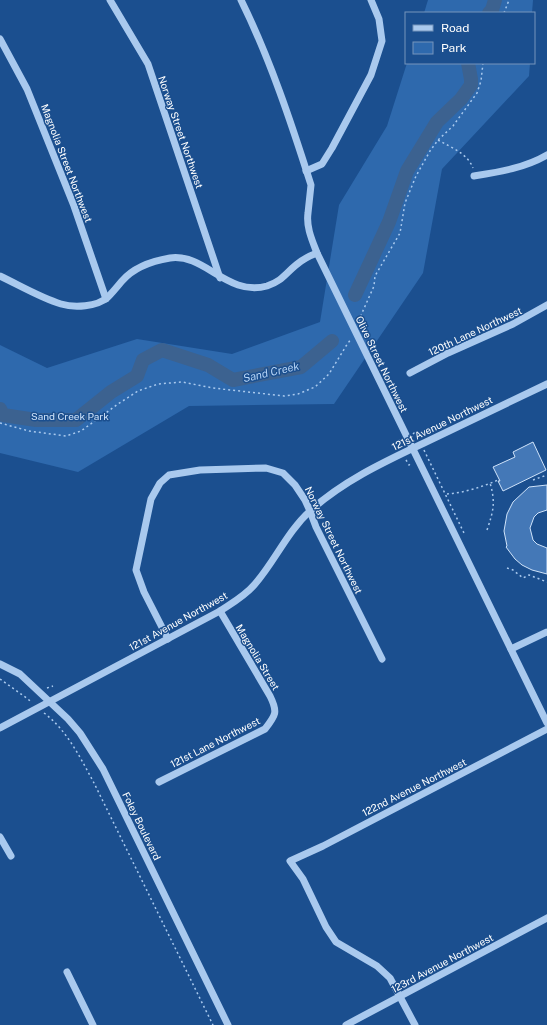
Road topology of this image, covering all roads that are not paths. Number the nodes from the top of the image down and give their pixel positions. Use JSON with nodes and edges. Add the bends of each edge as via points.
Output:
{"nodes":[{"id":1,"x":110,"y":0,"type":"edge"},
{"id":2,"x":241,"y":0,"type":"edge"},
{"id":3,"x":371,"y":0,"type":"edge"},
{"id":4,"x":0,"y":39,"type":"edge"},
{"id":5,"x":547,"y":155,"type":"edge"},
{"id":6,"x":306,"y":172,"type":"junction"},
{"id":7,"x":474,"y":176,"type":"road end"},
{"id":8,"x":317,"y":253,"type":"junction"},
{"id":9,"x":0,"y":276,"type":"edge"},
{"id":10,"x":220,"y":278,"type":"junction"},
{"id":11,"x":106,"y":299,"type":"junction"},
{"id":12,"x":547,"y":305,"type":"edge"},
{"id":13,"x":410,"y":373,"type":"dead end"},
{"id":14,"x":547,"y":384,"type":"edge"},
{"id":15,"x":412,"y":449,"type":"junction"},
{"id":16,"x":310,"y":511,"type":"junction"},
{"id":17,"x":220,"y":612,"type":"junction"},
{"id":18,"x":547,"y":632,"type":"edge"},
{"id":19,"x":168,"y":638,"type":"junction"},
{"id":20,"x":511,"y":649,"type":"junction"},
{"id":21,"x":382,"y":658,"type":"dead end"},
{"id":22,"x":0,"y":664,"type":"edge"},
{"id":23,"x":49,"y":701,"type":"junction"},
{"id":24,"x":275,"y":715,"type":"joint"},
{"id":25,"x":547,"y":723,"type":"edge"},
{"id":26,"x":0,"y":728,"type":"edge"},
{"id":27,"x":547,"y":729,"type":"edge"},
{"id":28,"x":159,"y":782,"type":"dead end"},
{"id":29,"x":0,"y":836,"type":"edge"},
{"id":30,"x":11,"y":856,"type":"dead end"},
{"id":31,"x":547,"y":918,"type":"edge"},
{"id":32,"x":67,"y":972,"type":"dead end"},
{"id":33,"x":400,"y":996,"type":"junction"},
{"id":34,"x":93,"y":1025,"type":"edge"},
{"id":35,"x":228,"y":1025,"type":"edge"},
{"id":36,"x":346,"y":1025,"type":"edge"},
{"id":37,"x":415,"y":1025,"type":"edge"}],
"edges":[{"from":1,"to":10,"type":"street","name":"Norway Street Northwest","via":[[148,64]]},
{"from":2,"to":6,"type":"street","name":"Olive Street Northwest","via":[[279,88]]},
{"from":3,"to":6,"type":"street","via":[[380,19],[382,41],[370,75],[322,164]]},
{"from":4,"to":11,"type":"street","name":"Magnolia Street Northwest","via":[[30,96],[74,206]]},
{"from":5,"to":7,"type":"street","via":[[529,164]]},
{"from":6,"to":8,"type":"street","name":"Olive Street Northwest","via":[[311,185],[309,231]]},
{"from":8,"to":10,"type":"street","via":[[302,260],[281,279],[265,286],[240,286]]},
{"from":8,"to":15,"type":"street","name":"Olive Street Northwest"},
{"from":9,"to":11,"type":"street","via":[[62,305],[89,305]]},
{"from":10,"to":11,"type":"street","via":[[204,266],[193,262],[172,258],[158,260],[129,274]]},
{"from":12,"to":13,"type":"street","name":"120th Lane Northwest"},
{"from":14,"to":15,"type":"street","name":"121st Avenue Northwest"},
{"from":15,"to":16,"type":"street","name":"121st Avenue Northwest","via":[[340,487]]},
{"from":15,"to":20,"type":"street","name":"Olive Street Northwest"},
{"from":16,"to":17,"type":"street","name":"121st Avenue Northwest","via":[[294,527],[255,584]]},
{"from":16,"to":19,"type":"street","name":"Norway Street Northwest","via":[[295,485],[283,473],[266,468],[200,470],[169,475],[160,483],[151,499],[136,570],[144,592]]},
{"from":16,"to":21,"type":"street","name":"Norway Street Northwest"},
{"from":17,"to":19,"type":"street","name":"121st Avenue Northwest"},
{"from":17,"to":24,"type":"street","name":"Magnolia Street","via":[[270,696],[275,707]]},
{"from":18,"to":20,"type":"street"},
{"from":19,"to":23,"type":"street","name":"121st Avenue Northwest"},
{"from":20,"to":25,"type":"street","name":"Olive Street Northwest"},
{"from":22,"to":23,"type":"street","name":"Foley Boulevard","via":[[20,674]]},
{"from":23,"to":26,"type":"street","name":"121st Avenue Northwest"},
{"from":23,"to":35,"type":"street","name":"Foley Boulevard","via":[[80,734],[103,769]]},
{"from":24,"to":28,"type":"street","name":"121st Lane Northwest","via":[[265,729]]},
{"from":27,"to":33,"type":"street","name":"122nd Avenue Northwest","via":[[290,861],[303,879],[336,942],[377,966],[390,978]]},
{"from":29,"to":30,"type":"street"},
{"from":31,"to":33,"type":"street","name":"123rd Avenue Northwest"},
{"from":32,"to":34,"type":"street"},
{"from":33,"to":36,"type":"street","name":"123rd Avenue Northwest"},
{"from":33,"to":37,"type":"street"}]}
